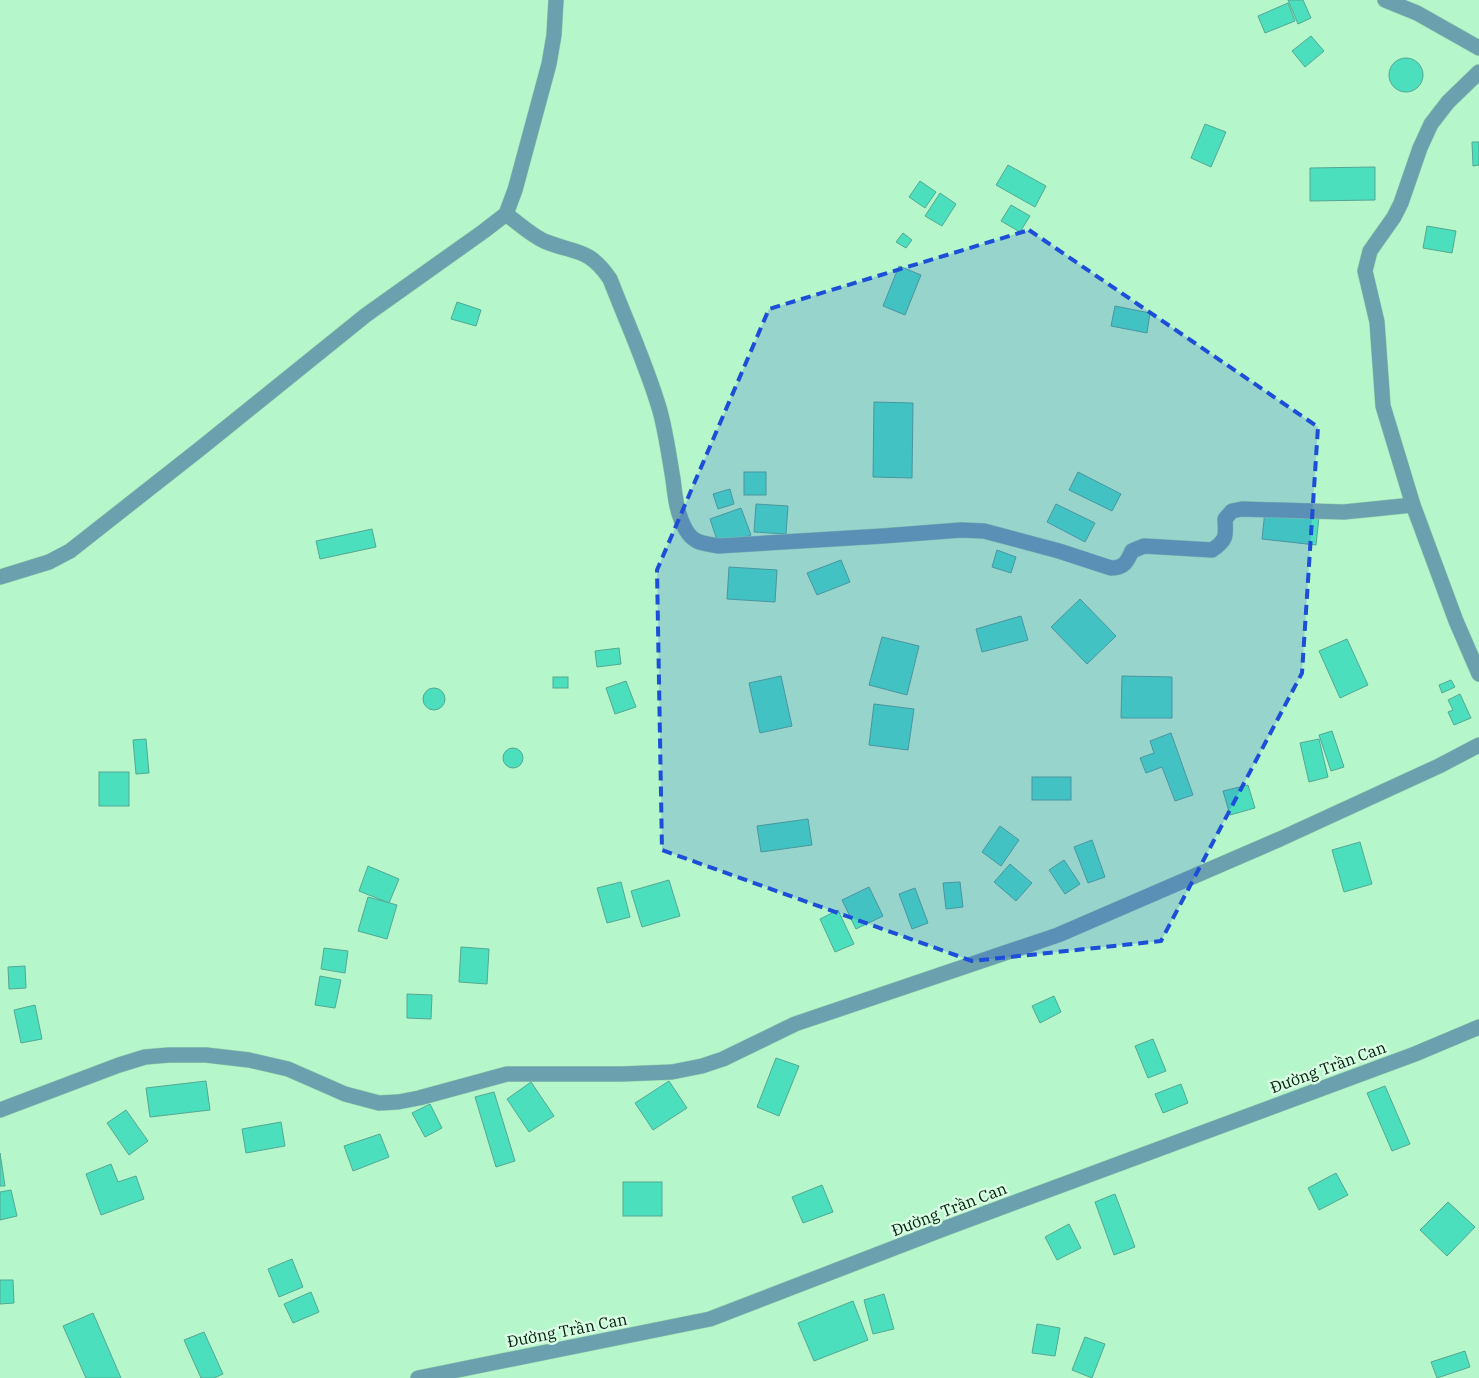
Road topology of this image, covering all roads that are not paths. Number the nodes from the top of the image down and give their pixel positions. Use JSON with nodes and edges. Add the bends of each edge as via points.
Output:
{"nodes":[{"id":1,"x":556,"y":0,"type":"edge"},
{"id":2,"x":1385,"y":0,"type":"edge"},
{"id":3,"x":1479,"y":48,"type":"edge"},
{"id":4,"x":1479,"y":72,"type":"edge"},
{"id":5,"x":506,"y":214,"type":"junction"},
{"id":6,"x":1413,"y":505,"type":"junction"},
{"id":7,"x":0,"y":577,"type":"edge"},
{"id":8,"x":1479,"y":674,"type":"edge"},
{"id":9,"x":1479,"y":745,"type":"edge"},
{"id":10,"x":1479,"y":1027,"type":"edge"},
{"id":11,"x":0,"y":1110,"type":"edge"},
{"id":12,"x":418,"y":1378,"type":"edge"}],
"edges":[{"from":1,"to":5,"type":"street","via":[[549,64]]},
{"from":2,"to":3,"type":"street","via":[[1417,13]]},
{"from":4,"to":6,"type":"street","via":[[1431,124],[1401,203],[1370,251],[1365,271],[1377,322],[1383,406]]},
{"from":5,"to":6,"type":"street","via":[[543,241],[591,257],[610,279],[660,411],[684,529],[692,540],[701,543],[718,546],[984,531],[1119,568],[1132,551],[1144,546],[1212,550],[1226,537],[1225,519],[1232,511],[1344,512]]},
{"from":5,"to":7,"type":"street","via":[[366,315],[70,551],[49,562]]},
{"from":6,"to":8,"type":"street"},
{"from":9,"to":11,"type":"street","via":[[1288,835],[1058,935],[795,1024],[702,1066],[672,1072],[507,1074],[412,1100],[379,1103],[346,1094],[288,1069],[249,1060],[169,1054],[119,1065]]},
{"from":10,"to":12,"type":"street","name":"Đường Trần Can","via":[[1415,1054],[710,1319]]}]}
